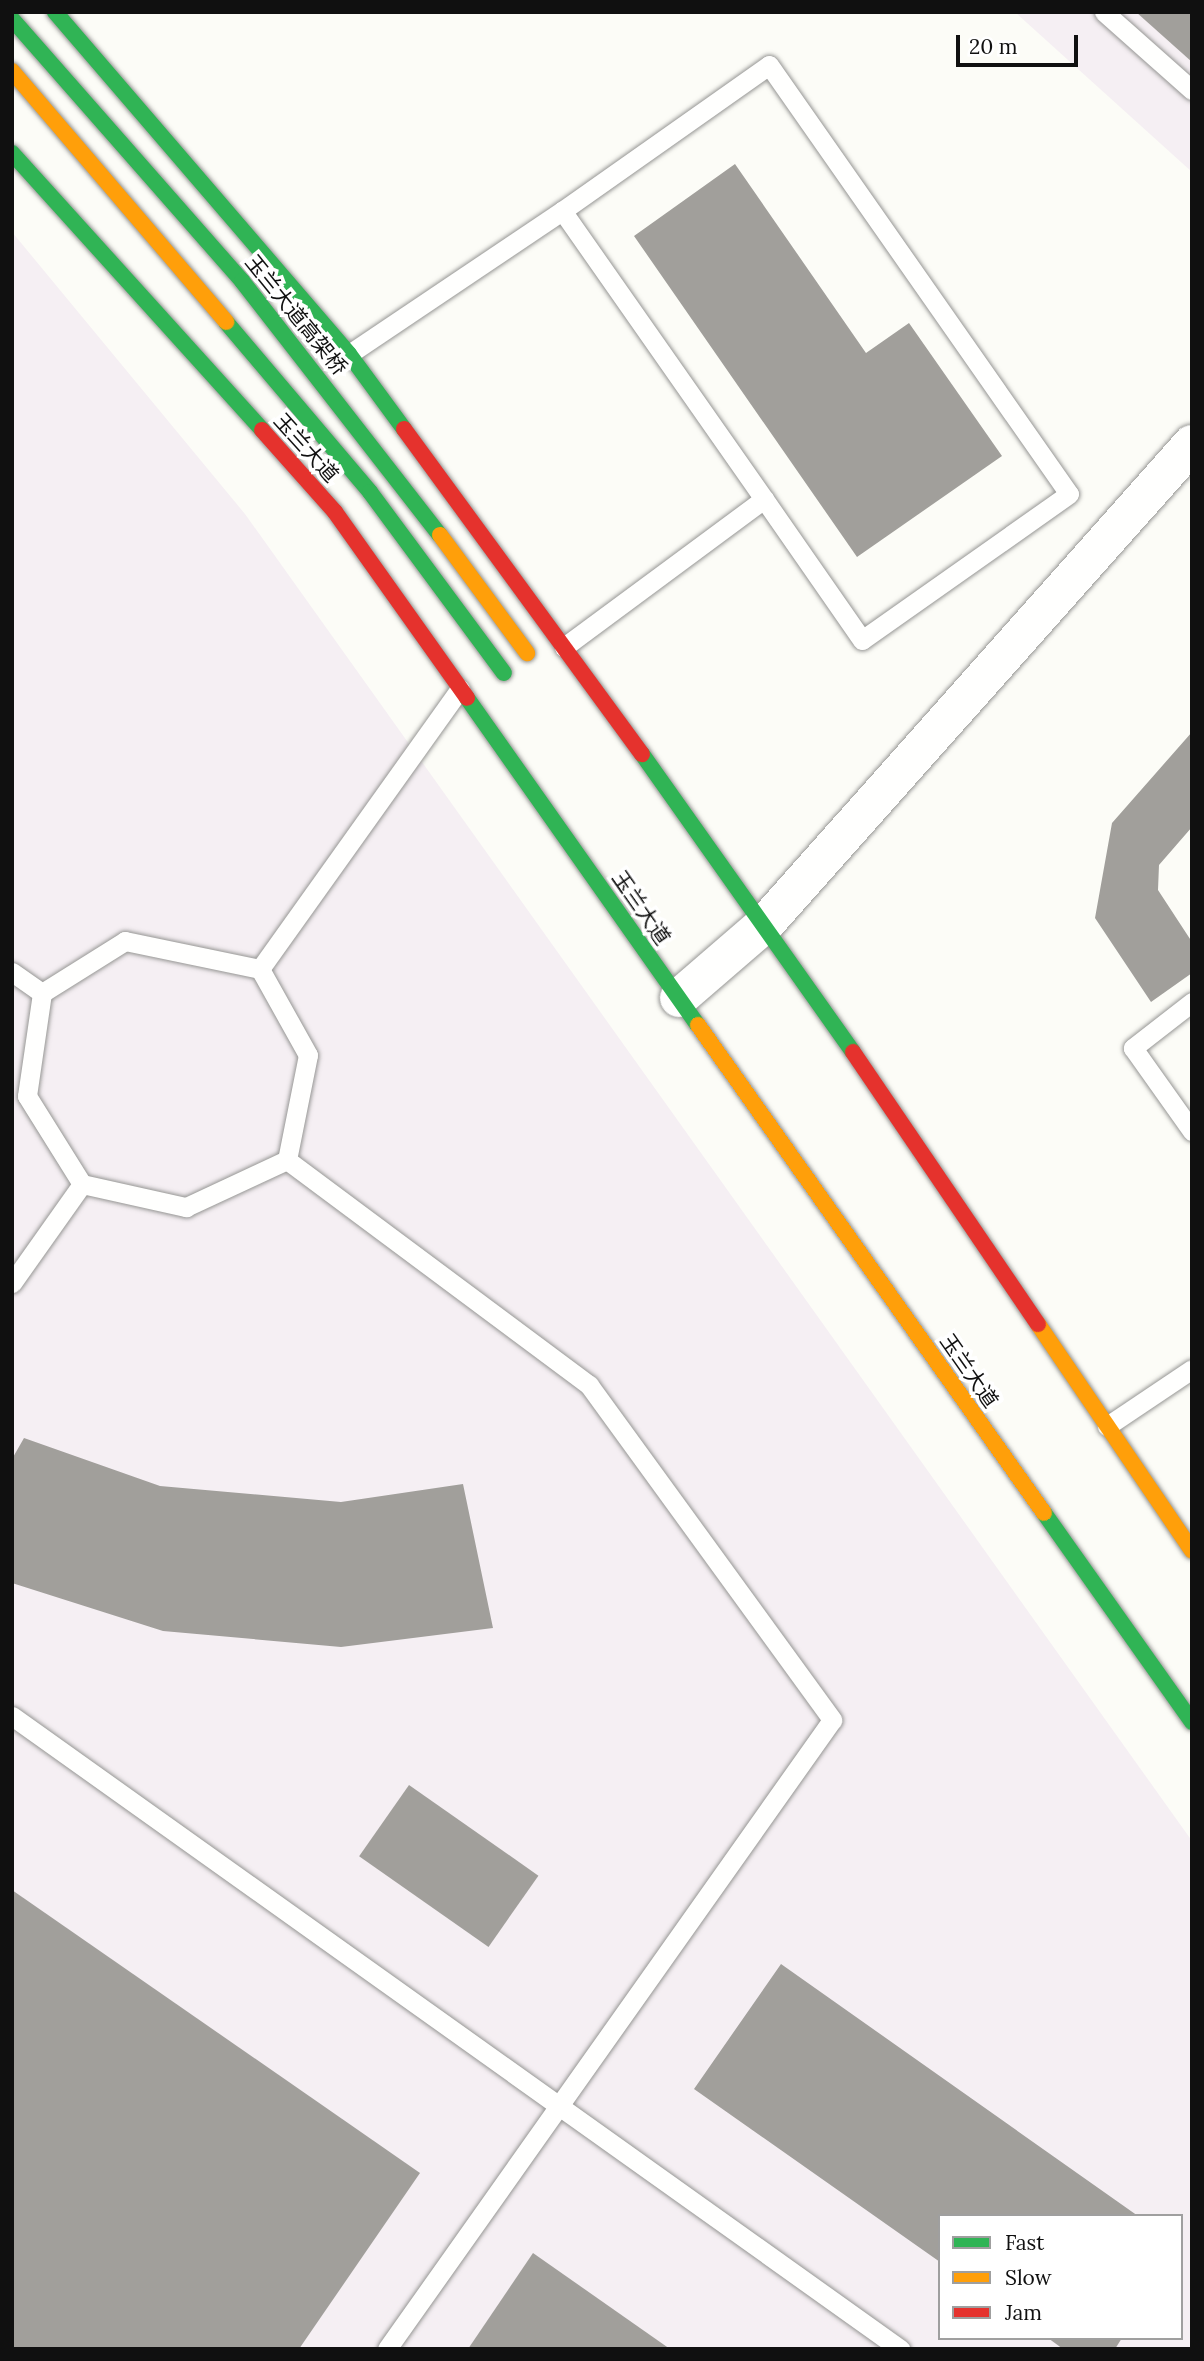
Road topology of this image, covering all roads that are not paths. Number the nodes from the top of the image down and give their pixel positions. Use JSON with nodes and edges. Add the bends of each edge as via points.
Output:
{"nodes":[{"id":1,"x":55,"y":12,"type":"edge"},
{"id":2,"x":1104,"y":12,"type":"edge"},
{"id":3,"x":12,"y":19,"type":"edge"},
{"id":4,"x":12,"y":71,"type":"edge"},
{"id":5,"x":1192,"y":90,"type":"edge"},
{"id":6,"x":12,"y":153,"type":"edge"},
{"id":7,"x":562,"y":211,"type":"junction"},
{"id":8,"x":349,"y":354,"type":"junction"},
{"id":9,"x":1192,"y":444,"type":"edge"},
{"id":10,"x":764,"y":499,"type":"junction"},
{"id":11,"x":564,"y":647,"type":"junction"},
{"id":12,"x":527,"y":653,"type":"dead end"},
{"id":13,"x":504,"y":673,"type":"dead end"},
{"id":14,"x":460,"y":689,"type":"junction"},
{"id":15,"x":766,"y":923,"type":"junction"},
{"id":16,"x":260,"y":969,"type":"junction"},
{"id":17,"x":12,"y":972,"type":"edge"},
{"id":18,"x":42,"y":993,"type":"junction"},
{"id":19,"x":679,"y":998,"type":"junction"},
{"id":20,"x":1192,"y":1002,"type":"edge"},
{"id":21,"x":1192,"y":1131,"type":"edge"},
{"id":22,"x":287,"y":1160,"type":"junction"},
{"id":23,"x":82,"y":1184,"type":"junction"},
{"id":24,"x":12,"y":1283,"type":"edge"},
{"id":25,"x":1192,"y":1369,"type":"edge"},
{"id":26,"x":1107,"y":1426,"type":"junction"},
{"id":27,"x":1192,"y":1551,"type":"edge"},
{"id":28,"x":12,"y":1716,"type":"edge"},
{"id":29,"x":1192,"y":1723,"type":"edge"},
{"id":30,"x":559,"y":2106,"type":"junction"},
{"id":31,"x":387,"y":2349,"type":"edge"},
{"id":32,"x":901,"y":2349,"type":"edge"}],
"edges":[{"from":1,"to":8,"type":"main road"},
{"from":2,"to":5,"type":"lane"},
{"from":3,"to":12,"type":"main road","name":"玉兰大道高架桥","via":[[242,281],[368,437]]},
{"from":4,"to":13,"type":"main road","via":[[370,492]]},
{"from":6,"to":14,"type":"main road","name":"玉兰大道","via":[[335,512]]},
{"from":7,"to":8,"type":"lane"},
{"from":7,"to":10,"type":"lane"},
{"from":7,"to":10,"type":"lane","via":[[769,65],[1069,494],[862,640]]},
{"from":8,"to":11,"type":"main road"},
{"from":9,"to":15,"type":"street"},
{"from":10,"to":11,"type":"lane"},
{"from":11,"to":15,"type":"main road"},
{"from":14,"to":16,"type":"lane"},
{"from":14,"to":19,"type":"main road","name":"玉兰大道"},
{"from":15,"to":19,"type":"street"},
{"from":15,"to":26,"type":"main road"},
{"from":16,"to":18,"type":"lane","via":[[125,941]]},
{"from":16,"to":22,"type":"lane","via":[[307,1055]]},
{"from":17,"to":18,"type":"lane"},
{"from":18,"to":23,"type":"lane","via":[[27,1096]]},
{"from":19,"to":29,"type":"main road","name":"玉兰大道"},
{"from":20,"to":21,"type":"lane","via":[[1133,1048]]},
{"from":22,"to":23,"type":"lane","via":[[186,1207]]},
{"from":22,"to":30,"type":"lane","via":[[589,1385],[832,1720]]},
{"from":23,"to":24,"type":"lane"},
{"from":25,"to":26,"type":"lane"},
{"from":26,"to":27,"type":"main road"},
{"from":28,"to":30,"type":"lane"},
{"from":30,"to":31,"type":"lane"},
{"from":30,"to":32,"type":"lane"}]}
